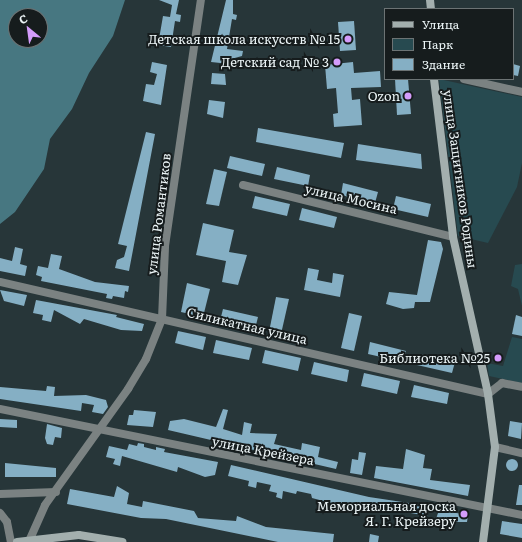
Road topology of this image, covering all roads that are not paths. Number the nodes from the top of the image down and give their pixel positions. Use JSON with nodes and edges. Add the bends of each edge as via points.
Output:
{"nodes":[{"id":1,"x":201,"y":0,"type":"edge"},
{"id":2,"x":434,"y":80,"type":"edge"},
{"id":3,"x":468,"y":80,"type":"edge"},
{"id":4,"x":522,"y":92,"type":"edge"},
{"id":5,"x":243,"y":185,"type":"dead end"},
{"id":6,"x":453,"y":237,"type":"junction"},
{"id":7,"x":0,"y":282,"type":"edge"},
{"id":8,"x":162,"y":319,"type":"junction"},
{"id":9,"x":522,"y":388,"type":"edge"},
{"id":10,"x":488,"y":394,"type":"junction"},
{"id":11,"x":0,"y":409,"type":"edge"},
{"id":12,"x":98,"y":430,"type":"junction"},
{"id":13,"x":495,"y":447,"type":"junction"},
{"id":14,"x":522,"y":453,"type":"edge"},
{"id":15,"x":56,"y":492,"type":"junction"},
{"id":16,"x":0,"y":494,"type":"edge"},
{"id":17,"x":488,"y":508,"type":"junction"},
{"id":18,"x":0,"y":513,"type":"edge"},
{"id":19,"x":522,"y":515,"type":"edge"},
{"id":20,"x":30,"y":539,"type":"junction"},
{"id":21,"x":11,"y":542,"type":"edge"},
{"id":22,"x":17,"y":542,"type":"edge"},
{"id":23,"x":122,"y":542,"type":"edge"},
{"id":24,"x":483,"y":542,"type":"edge"}],
"edges":[{"from":1,"to":8,"type":"street","name":"улица Романтиков","via":[[165,246]]},
{"from":2,"to":6,"type":"street","name":"улица Защитников Родины"},
{"from":3,"to":4,"type":"street"},
{"from":5,"to":6,"type":"street","name":"улица Мосина"},
{"from":6,"to":10,"type":"street","name":"улица Защитников Родины"},
{"from":7,"to":8,"type":"street","name":"Силикатная улица"},
{"from":8,"to":10,"type":"street","name":"Силикатная улица"},
{"from":8,"to":12,"type":"street","name":"улица Романтиков","via":[[146,359]]},
{"from":9,"to":10,"type":"street","via":[[502,383]]},
{"from":10,"to":13,"type":"street","name":"улица Защитников Родины"},
{"from":11,"to":12,"type":"street","name":"улица Крейзера"},
{"from":12,"to":15,"type":"street","name":"улица Романтиков"},
{"from":12,"to":17,"type":"street","name":"улица Крейзера"},
{"from":13,"to":14,"type":"street"},
{"from":13,"to":17,"type":"street","name":"улица Защитников Родины"},
{"from":15,"to":16,"type":"street"},
{"from":15,"to":20,"type":"street","name":"улица Романтиков","via":[[45,505]]},
{"from":17,"to":19,"type":"street","name":"улица Крейзера"},
{"from":17,"to":24,"type":"street","name":"улица Защитников Родины"},
{"from":18,"to":21,"type":"street","via":[[7,522]]},
{"from":20,"to":22,"type":"street"},
{"from":20,"to":23,"type":"street","via":[[79,535]]}]}
